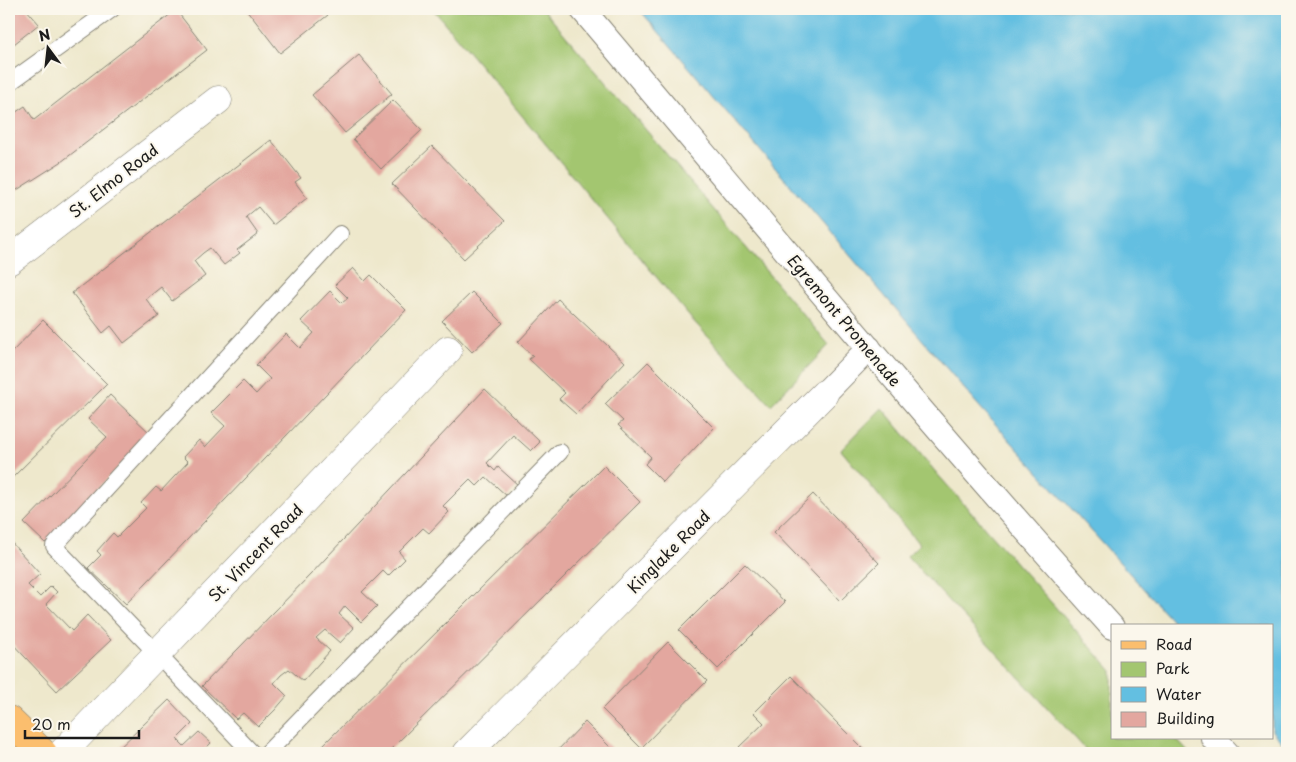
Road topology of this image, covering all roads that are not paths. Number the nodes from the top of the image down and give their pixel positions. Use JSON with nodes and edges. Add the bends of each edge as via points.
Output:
{"nodes":[{"id":1,"x":112,"y":9,"type":"edge"},
{"id":2,"x":582,"y":9,"type":"edge"},
{"id":3,"x":9,"y":83,"type":"edge"},
{"id":4,"x":218,"y":100,"type":"dead end"},
{"id":5,"x":340,"y":234,"type":"dead end"},
{"id":6,"x":9,"y":261,"type":"edge"},
{"id":7,"x":869,"y":348,"type":"junction"},
{"id":8,"x":448,"y":350,"type":"dead end"},
{"id":9,"x":824,"y":394,"type":"joint"},
{"id":10,"x":560,"y":452,"type":"dead end"},
{"id":11,"x":1111,"y":625,"type":"edge"},
{"id":12,"x":158,"y":653,"type":"junction"},
{"id":13,"x":9,"y":720,"type":"edge"},
{"id":14,"x":1215,"y":740,"type":"edge"},
{"id":15,"x":43,"y":753,"type":"edge"},
{"id":16,"x":62,"y":753,"type":"edge"},
{"id":17,"x":252,"y":753,"type":"edge"},
{"id":18,"x":267,"y":753,"type":"edge"},
{"id":19,"x":467,"y":753,"type":"edge"},
{"id":20,"x":1227,"y":753,"type":"edge"}],
"edges":[{"from":1,"to":3,"type":"lane"},
{"from":2,"to":7,"type":"street","name":"Egremont Promenade"},
{"from":4,"to":6,"type":"street","name":"St. Elmo Road"},
{"from":5,"to":12,"type":"lane","via":[[54,546]]},
{"from":7,"to":9,"type":"street","name":"Kinglake Road"},
{"from":7,"to":11,"type":"street","name":"Egremont Promenade","via":[[1027,533]]},
{"from":8,"to":12,"type":"street","name":"St. Vincent Road"},
{"from":9,"to":19,"type":"street","name":"Kinglake Road"},
{"from":10,"to":18,"type":"lane"},
{"from":12,"to":16,"type":"street","name":"St. Vincent Road"},
{"from":12,"to":17,"type":"lane"},
{"from":13,"to":15,"type":"main road"},
{"from":14,"to":20,"type":"street"}]}
